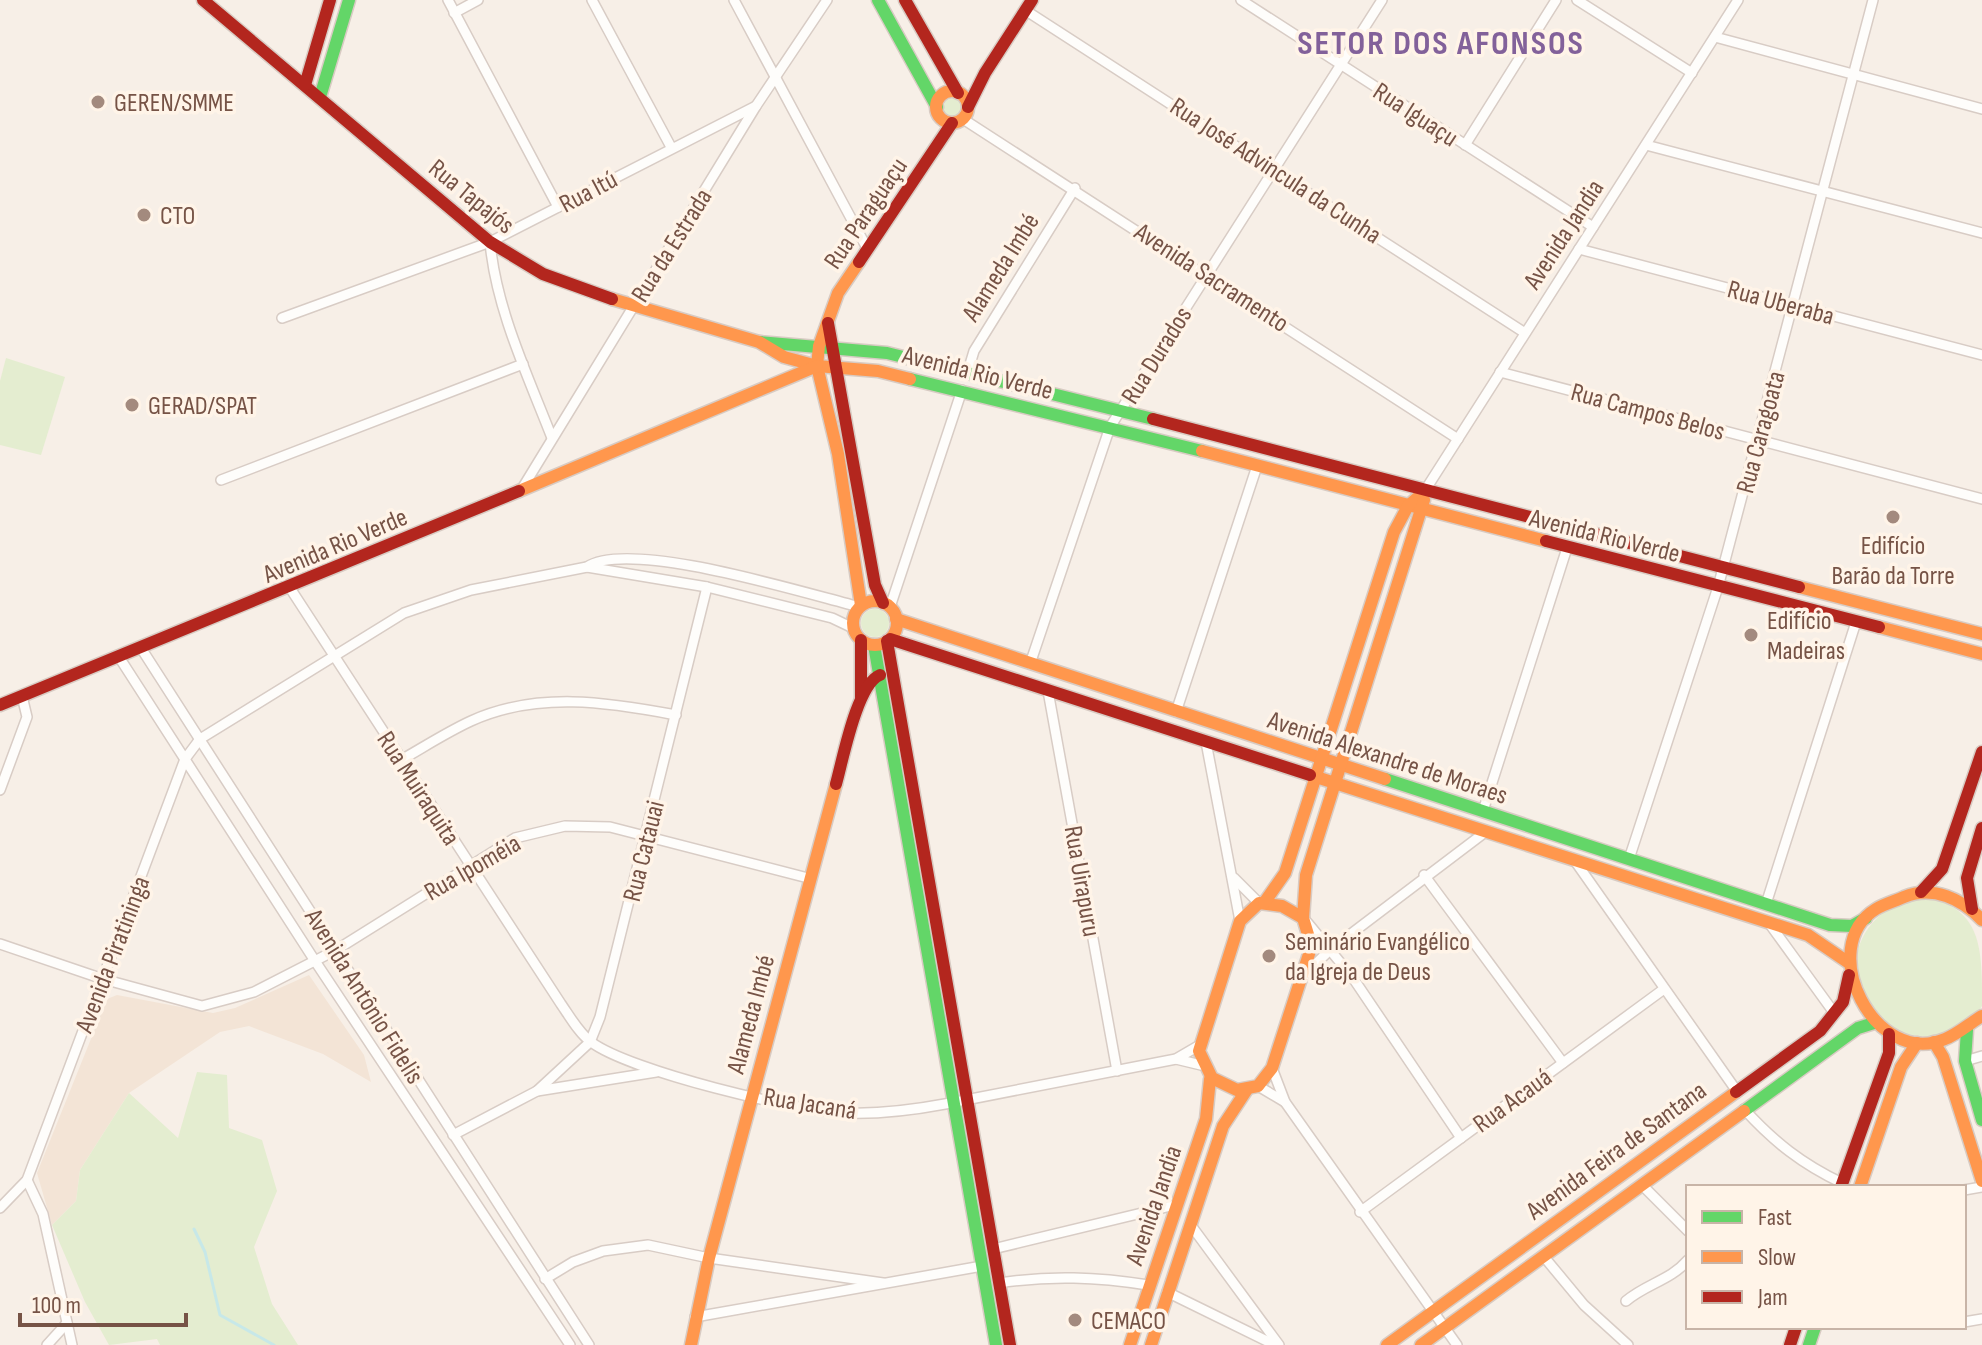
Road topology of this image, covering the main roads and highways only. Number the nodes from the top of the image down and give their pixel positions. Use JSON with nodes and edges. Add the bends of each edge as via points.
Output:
{"nodes":[{"id":1,"x":203,"y":0,"type":"edge"},
{"id":2,"x":330,"y":0,"type":"edge"},
{"id":3,"x":349,"y":0,"type":"edge"},
{"id":4,"x":878,"y":0,"type":"edge"},
{"id":5,"x":905,"y":0,"type":"edge"},
{"id":6,"x":1028,"y":5,"type":"edge"},
{"id":7,"x":985,"y":73,"type":"junction"},
{"id":8,"x":305,"y":85,"type":"junction"},
{"id":9,"x":960,"y":94,"type":"junction"},
{"id":10,"x":320,"y":97,"type":"junction"},
{"id":11,"x":937,"y":107,"type":"junction"},
{"id":12,"x":955,"y":121,"type":"junction"},
{"id":13,"x":828,"y":319,"type":"junction"},
{"id":14,"x":759,"y":342,"type":"junction"},
{"id":15,"x":819,"y":346,"type":"junction"},
{"id":16,"x":834,"y":348,"type":"junction"},
{"id":17,"x":817,"y":366,"type":"junction"},
{"id":18,"x":837,"y":368,"type":"junction"},
{"id":19,"x":1424,"y":492,"type":"junction"},
{"id":20,"x":1408,"y":506,"type":"junction"},
{"id":21,"x":1423,"y":511,"type":"junction"},
{"id":22,"x":861,"y":606,"type":"junction"},
{"id":23,"x":890,"y":610,"type":"junction"},
{"id":24,"x":1982,"y":634,"type":"edge"},
{"id":25,"x":861,"y":640,"type":"junction"},
{"id":26,"x":884,"y":642,"type":"junction"},
{"id":27,"x":1982,"y":654,"type":"edge"},
{"id":28,"x":880,"y":675,"type":"junction"},
{"id":29,"x":861,"y":697,"type":"junction"},
{"id":30,"x":0,"y":705,"type":"edge"},
{"id":31,"x":1982,"y":752,"type":"edge"},
{"id":32,"x":1322,"y":759,"type":"junction"},
{"id":33,"x":1340,"y":765,"type":"junction"},
{"id":34,"x":1316,"y":778,"type":"junction"},
{"id":35,"x":1334,"y":784,"type":"junction"},
{"id":36,"x":1982,"y":828,"type":"edge"},
{"id":37,"x":1921,"y":892,"type":"junction"},
{"id":38,"x":1262,"y":903,"type":"junction"},
{"id":39,"x":1972,"y":909,"type":"junction"},
{"id":40,"x":1866,"y":918,"type":"junction"},
{"id":41,"x":1305,"y":920,"type":"junction"},
{"id":42,"x":1982,"y":920,"type":"edge"},
{"id":43,"x":1849,"y":969,"type":"junction"},
{"id":44,"x":1982,"y":1016,"type":"edge"},
{"id":45,"x":1874,"y":1023,"type":"junction"},
{"id":46,"x":1967,"y":1030,"type":"junction"},
{"id":47,"x":1889,"y":1034,"type":"junction"},
{"id":48,"x":1934,"y":1042,"type":"junction"},
{"id":49,"x":1917,"y":1043,"type":"junction"},
{"id":50,"x":1210,"y":1079,"type":"junction"},
{"id":51,"x":1252,"y":1089,"type":"junction"},
{"id":52,"x":1982,"y":1120,"type":"edge"},
{"id":53,"x":1982,"y":1181,"type":"edge"},
{"id":54,"x":1841,"y":1185,"type":"edge"},
{"id":55,"x":1861,"y":1185,"type":"edge"},
{"id":56,"x":691,"y":1345,"type":"edge"},
{"id":57,"x":996,"y":1345,"type":"edge"},
{"id":58,"x":1010,"y":1345,"type":"edge"},
{"id":59,"x":1130,"y":1345,"type":"edge"},
{"id":60,"x":1151,"y":1345,"type":"edge"},
{"id":61,"x":1387,"y":1345,"type":"edge"},
{"id":62,"x":1421,"y":1345,"type":"edge"}],
"edges":[{"from":1,"to":8,"type":"main road","name":"Rua Tapajós"},
{"from":2,"to":8,"type":"main road"},
{"from":3,"to":10,"type":"main road"},
{"from":4,"to":11,"type":"main road"},
{"from":5,"to":9,"type":"main road"},
{"from":6,"to":7,"type":"main road","name":"Rua Paraguaçu"},
{"from":7,"to":9,"type":"main road","name":"Rua Paraguaçu"},
{"from":7,"to":12,"type":"main road","name":"Rua Paraguaçu"},
{"from":8,"to":10,"type":"main road","name":"Rua Tapajós"},
{"from":9,"to":11,"type":"main road","name":"Rua Paraguaçu","via":[[944,94]]},
{"from":9,"to":12,"type":"main road"},
{"from":10,"to":14,"type":"main road","name":"Rua Tapajós","via":[[490,242],[543,274]]},
{"from":11,"to":12,"type":"main road","via":[[939,116]]},
{"from":12,"to":13,"type":"main road","name":"Rua Paraguaçu","via":[[838,293]]},
{"from":13,"to":15,"type":"main road","name":"Rua Paraguaçu"},
{"from":13,"to":16,"type":"main road"},
{"from":14,"to":15,"type":"main road","name":"Rua Tapajós"},
{"from":14,"to":17,"type":"main road","name":"Rua Tapajós","via":[[784,357]]},
{"from":15,"to":16,"type":"main road","name":"Avenida Rio Verde"},
{"from":15,"to":17,"type":"main road","name":"Rua Paraguaçu"},
{"from":16,"to":18,"type":"main road"},
{"from":16,"to":19,"type":"main road","name":"Avenida Rio Verde","via":[[887,353],[968,371]]},
{"from":17,"to":18,"type":"main road","name":"Avenida Rio Verde"},
{"from":17,"to":22,"type":"main road","name":"Rua Paraguaçu","via":[[838,454]]},
{"from":17,"to":30,"type":"main road","name":"Avenida Rio Verde"},
{"from":18,"to":20,"type":"main road","name":"Avenida Rio Verde","via":[[878,371],[962,390]]},
{"from":18,"to":23,"type":"main road","via":[[875,585]]},
{"from":19,"to":20,"type":"main road","name":"Avenida Jandia"},
{"from":19,"to":21,"type":"main road","name":"Avenida Jandia"},
{"from":19,"to":24,"type":"main road","name":"Avenida Rio Verde"},
{"from":20,"to":21,"type":"main road","name":"Avenida Rio Verde"},
{"from":20,"to":32,"type":"main road","name":"Avenida Jandia","via":[[1394,532]]},
{"from":21,"to":27,"type":"main road","name":"Avenida Rio Verde"},
{"from":21,"to":33,"type":"main road","name":"Avenida Jandia"},
{"from":22,"to":23,"type":"main road"},
{"from":22,"to":25,"type":"main road","via":[[853,628]]},
{"from":23,"to":26,"type":"main road"},
{"from":23,"to":32,"type":"main road","name":"Avenida Alexandre de Moraes","via":[[1030,664]]},
{"from":25,"to":26,"type":"main road","name":"Avenida Alexandre de Moraes"},
{"from":25,"to":29,"type":"main road","name":"Alameda Imbé"},
{"from":26,"to":28,"type":"main road"},
{"from":26,"to":34,"type":"main road","name":"Avenida Alexandre de Moraes"},
{"from":26,"to":58,"type":"main road"},
{"from":28,"to":29,"type":"main road","name":"Alameda Imbé","via":[[872,678]]},
{"from":28,"to":57,"type":"main road"},
{"from":29,"to":56,"type":"main road","name":"Alameda Imbé","via":[[808,878]]},
{"from":31,"to":37,"type":"main road","via":[[1942,869]]},
{"from":32,"to":33,"type":"main road","name":"Avenida Alexandre de Moraes"},
{"from":32,"to":34,"type":"main road","name":"Avenida Jandia"},
{"from":33,"to":35,"type":"main road","name":"Avenida Jandia"},
{"from":33,"to":40,"type":"main road","name":"Avenida Alexandre de Moraes","via":[[1830,925],[1852,926]]},
{"from":34,"to":35,"type":"main road","name":"Avenida Alexandre de Moraes"},
{"from":34,"to":38,"type":"main road","name":"Avenida Jandia","via":[[1285,873]]},
{"from":35,"to":41,"type":"main road","name":"Avenida Jandia","via":[[1306,875]]},
{"from":35,"to":43,"type":"main road","name":"Avenida Alexandre de Moraes","via":[[1808,935],[1834,950]]},
{"from":36,"to":39,"type":"main road","via":[[1967,878]]},
{"from":37,"to":39,"type":"main road","via":[[1939,893]]},
{"from":37,"to":40,"type":"main road","via":[[1891,900]]},
{"from":38,"to":41,"type":"main road","via":[[1282,906]]},
{"from":38,"to":50,"type":"main road","name":"Avenida Jandia","via":[[1240,921],[1200,1045],[1201,1065]]},
{"from":39,"to":42,"type":"main road"},
{"from":40,"to":43,"type":"main road","name":"Avenida Feira de Santana","via":[[1851,947]]},
{"from":41,"to":51,"type":"main road","name":"Avenida Jandia","via":[[1310,941],[1302,977],[1272,1068]]},
{"from":43,"to":45,"type":"main road","via":[[1862,1009]]},
{"from":43,"to":61,"type":"main road","name":"Avenida Feira de Santana","via":[[1843,1002],[1820,1031]]},
{"from":44,"to":46,"type":"main road"},
{"from":45,"to":47,"type":"main road"},
{"from":45,"to":62,"type":"main road","name":"Avenida Feira de Santana","via":[[1858,1028],[1744,1109]]},
{"from":46,"to":48,"type":"main road"},
{"from":46,"to":52,"type":"main road","via":[[1965,1061]]},
{"from":47,"to":49,"type":"main road"},
{"from":47,"to":54,"type":"main road","via":[[1889,1053]]},
{"from":48,"to":49,"type":"main road"},
{"from":48,"to":53,"type":"main road"},
{"from":49,"to":55,"type":"main road","via":[[1901,1067]]},
{"from":50,"to":51,"type":"main road","via":[[1233,1090]]},
{"from":50,"to":59,"type":"main road","name":"Avenida Jandia","via":[[1206,1119]]},
{"from":51,"to":60,"type":"main road","name":"Avenida Jandia","via":[[1223,1126]]}]}
